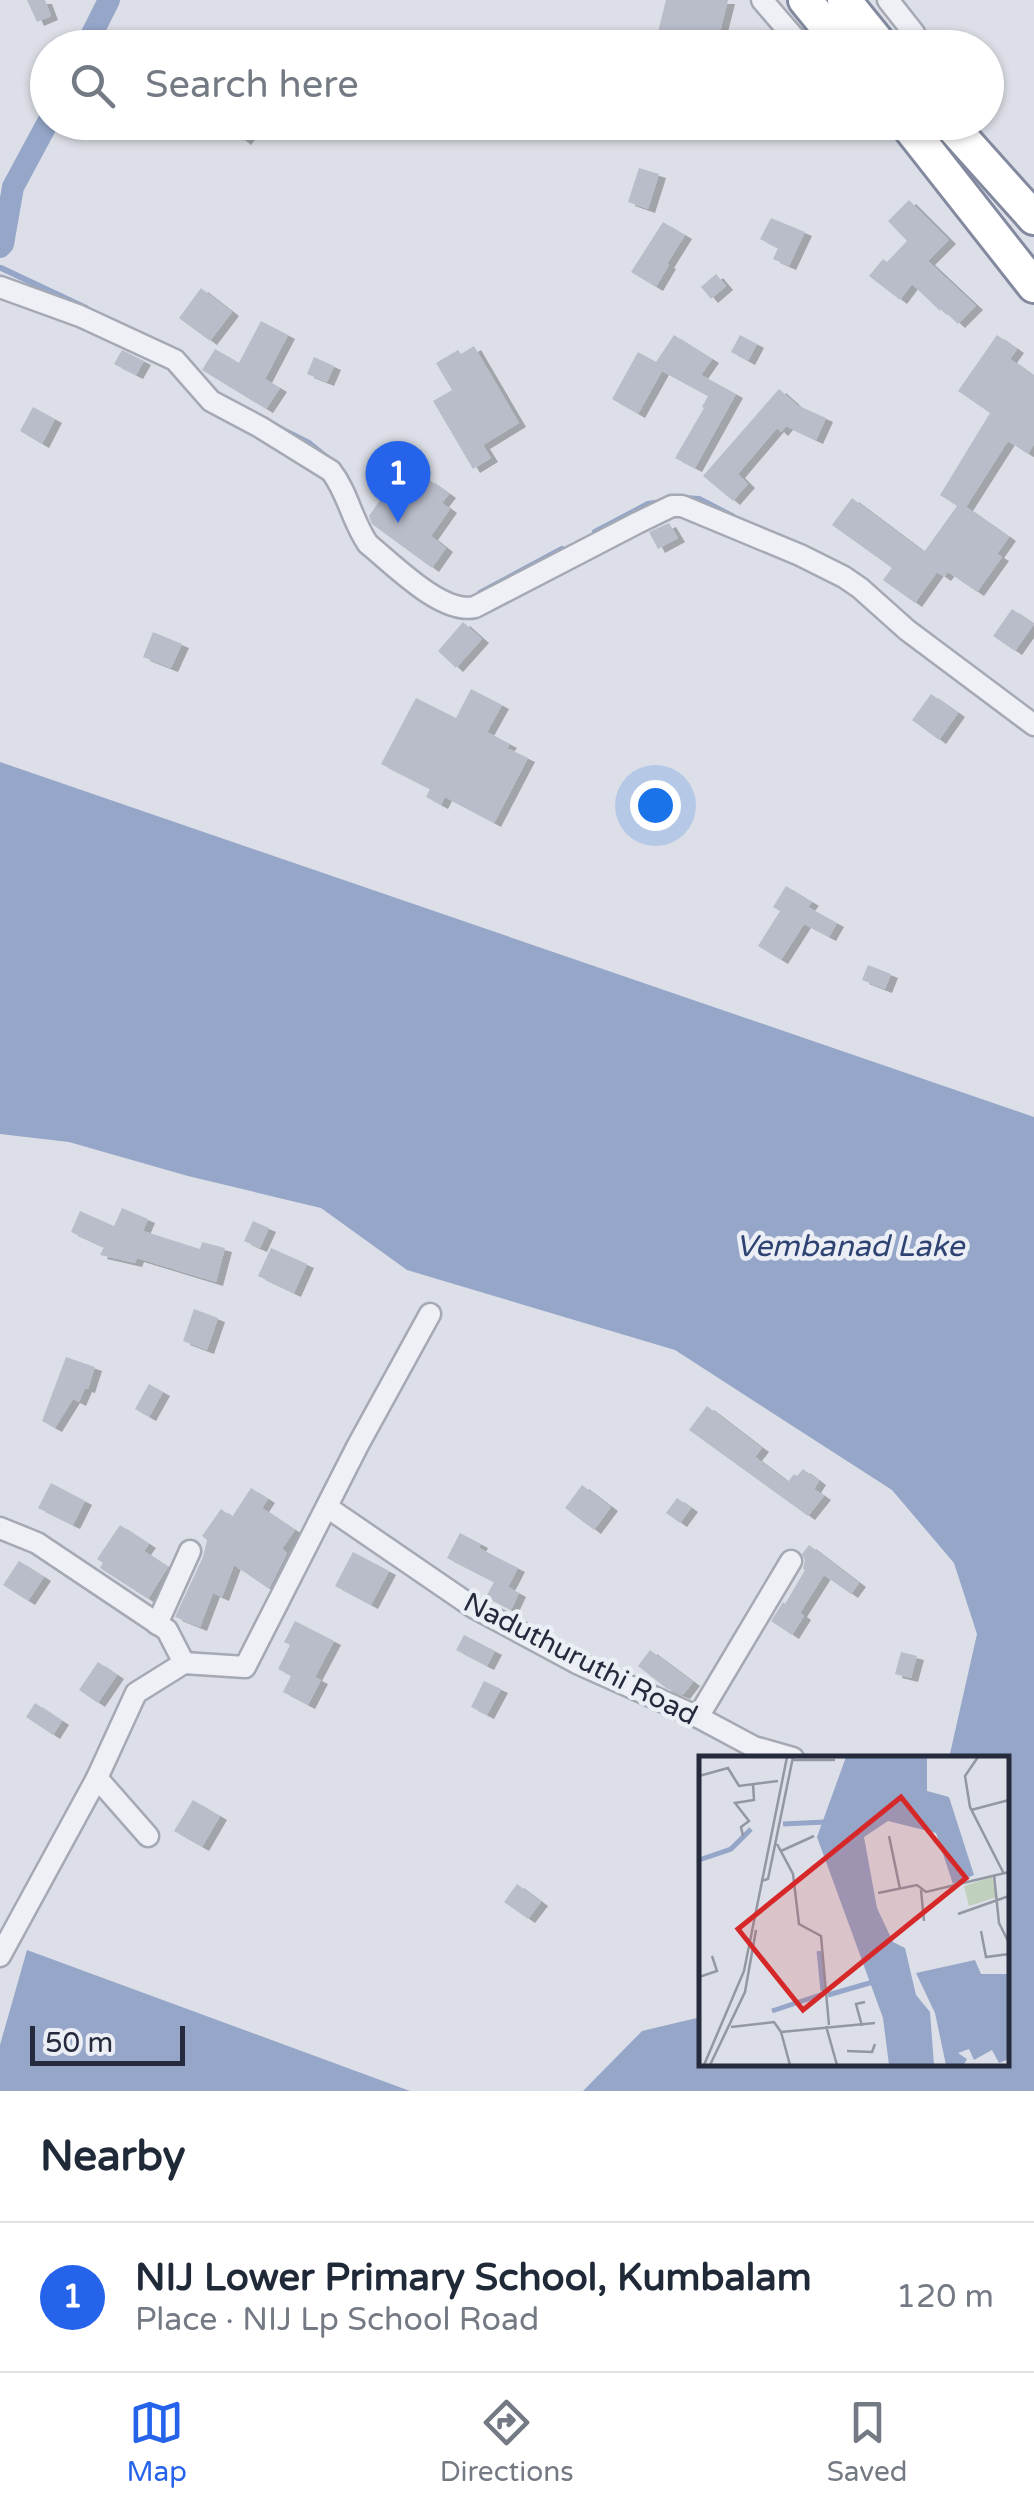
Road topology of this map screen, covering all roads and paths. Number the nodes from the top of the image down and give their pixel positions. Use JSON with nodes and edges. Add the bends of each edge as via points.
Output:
{"nodes":[{"id":1,"x":762,"y":0,"type":"edge"},
{"id":2,"x":805,"y":0,"type":"edge"},
{"id":3,"x":844,"y":0,"type":"edge"},
{"id":4,"x":888,"y":0,"type":"edge"},
{"id":5,"x":788,"y":30,"type":"edge"},
{"id":6,"x":829,"y":30,"type":"edge"},
{"id":7,"x":868,"y":30,"type":"edge"},
{"id":8,"x":911,"y":30,"type":"edge"},
{"id":9,"x":916,"y":140,"type":"edge"},
{"id":10,"x":965,"y":140,"type":"edge"},
{"id":11,"x":1034,"y":218,"type":"edge"},
{"id":12,"x":1034,"y":286,"type":"edge"},
{"id":13,"x":0,"y":287,"type":"edge"},
{"id":14,"x":1034,"y":725,"type":"edge"},
{"id":15,"x":430,"y":1314,"type":"dead end"},
{"id":16,"x":327,"y":1507,"type":"junction"},
{"id":17,"x":2,"y":1537,"type":"edge"},
{"id":18,"x":190,"y":1551,"type":"dead end"},
{"id":19,"x":790,"y":1561,"type":"dead end"},
{"id":20,"x":157,"y":1624,"type":"junction"},
{"id":21,"x":184,"y":1663,"type":"junction"},
{"id":22,"x":698,"y":1717,"type":"junction"},
{"id":23,"x":786,"y":1756,"type":"edge"},
{"id":24,"x":96,"y":1778,"type":"junction"},
{"id":25,"x":148,"y":1836,"type":"dead end"},
{"id":26,"x":0,"y":1956,"type":"edge"}],
"edges":[{"from":1,"to":5,"type":"street"},
{"from":2,"to":6,"type":"highway"},
{"from":3,"to":7,"type":"highway"},
{"from":4,"to":8,"type":"street"},
{"from":9,"to":12,"type":"highway"},
{"from":10,"to":11,"type":"highway"},
{"from":13,"to":14,"type":"street","via":[[175,360],[211,401],[331,471],[368,544],[456,608],[475,607],[682,506],[844,578]]},
{"from":15,"to":16,"type":"street"},
{"from":16,"to":21,"type":"street","via":[[244,1667]]},
{"from":16,"to":22,"type":"street","name":"Naduthuruthi Road","via":[[473,1607]]},
{"from":17,"to":20,"type":"street","via":[[37,1543]]},
{"from":18,"to":20,"type":"street"},
{"from":19,"to":22,"type":"street"},
{"from":20,"to":21,"type":"street"},
{"from":21,"to":24,"type":"street","via":[[136,1693]]},
{"from":22,"to":23,"type":"street","name":"Naduthuruthi Road"},
{"from":24,"to":25,"type":"street"},
{"from":24,"to":26,"type":"street"}]}
